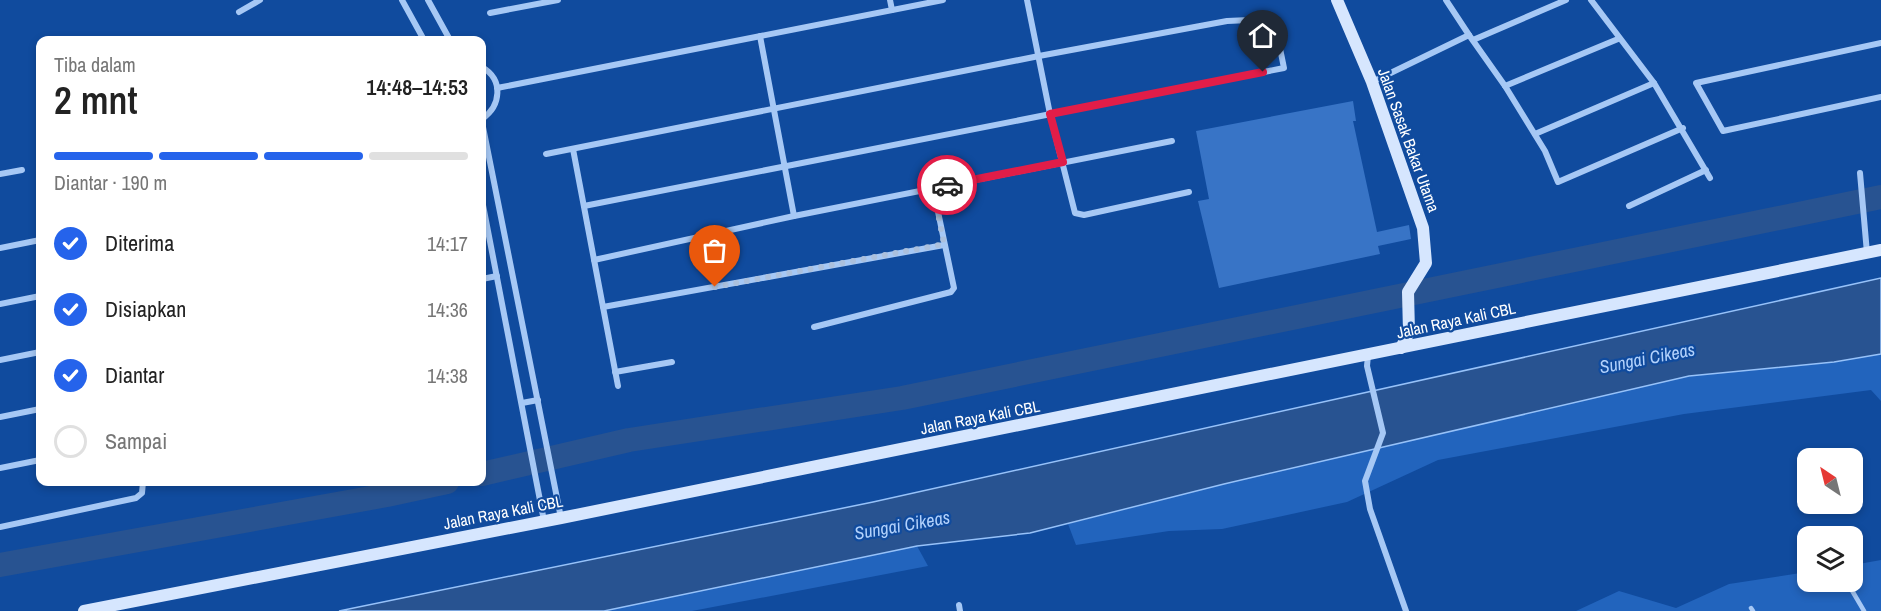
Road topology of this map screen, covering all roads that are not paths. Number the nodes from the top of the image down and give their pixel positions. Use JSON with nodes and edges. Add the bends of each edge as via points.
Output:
{"nodes":[{"id":1,"x":260,"y":0,"type":"edge"},
{"id":2,"x":402,"y":0,"type":"edge"},
{"id":3,"x":428,"y":0,"type":"edge"},
{"id":4,"x":515,"y":0,"type":"edge"},
{"id":5,"x":558,"y":0,"type":"edge"},
{"id":6,"x":890,"y":0,"type":"edge"},
{"id":7,"x":943,"y":0,"type":"edge"},
{"id":8,"x":1028,"y":0,"type":"edge"},
{"id":9,"x":1337,"y":0,"type":"edge"},
{"id":10,"x":1446,"y":0,"type":"edge"},
{"id":11,"x":1566,"y":0,"type":"edge"},
{"id":12,"x":1591,"y":0,"type":"edge"},
{"id":13,"x":519,"y":7,"type":"junction"},
{"id":14,"x":892,"y":10,"type":"junction"},
{"id":15,"x":239,"y":12,"type":"dead end"},
{"id":16,"x":490,"y":13,"type":"dead end"},
{"id":17,"x":422,"y":36,"type":"edge"},
{"id":18,"x":448,"y":36,"type":"edge"},
{"id":19,"x":760,"y":36,"type":"junction"},
{"id":20,"x":1471,"y":37,"type":"junction"},
{"id":21,"x":1618,"y":39,"type":"junction"},
{"id":22,"x":1881,"y":43,"type":"edge"},
{"id":23,"x":1039,"y":56,"type":"junction"},
{"id":24,"x":486,"y":70,"type":"edge"},
{"id":25,"x":1372,"y":82,"type":"junction"},
{"id":26,"x":1654,"y":82,"type":"junction"},
{"id":27,"x":1505,"y":86,"type":"junction"},
{"id":28,"x":497,"y":88,"type":"junction"},
{"id":29,"x":1881,"y":97,"type":"edge"},
{"id":30,"x":772,"y":109,"type":"junction"},
{"id":31,"x":1050,"y":114,"type":"junction"},
{"id":32,"x":486,"y":116,"type":"edge"},
{"id":33,"x":1683,"y":128,"type":"junction"},
{"id":34,"x":1535,"y":134,"type":"junction"},
{"id":35,"x":486,"y":141,"type":"edge"},
{"id":36,"x":1172,"y":141,"type":"dead end"},
{"id":37,"x":573,"y":148,"type":"junction"},
{"id":38,"x":546,"y":154,"type":"dead end"},
{"id":39,"x":1063,"y":162,"type":"junction"},
{"id":40,"x":784,"y":166,"type":"junction"},
{"id":41,"x":22,"y":170,"type":"dead end"},
{"id":42,"x":1706,"y":170,"type":"junction"},
{"id":43,"x":1860,"y":172,"type":"dead end"},
{"id":44,"x":0,"y":174,"type":"edge"},
{"id":45,"x":1710,"y":178,"type":"dead end"},
{"id":46,"x":933,"y":188,"type":"junction"},
{"id":47,"x":1189,"y":192,"type":"dead end"},
{"id":48,"x":584,"y":206,"type":"junction"},
{"id":49,"x":1629,"y":206,"type":"dead end"},
{"id":50,"x":794,"y":216,"type":"junction"},
{"id":51,"x":486,"y":220,"type":"edge"},
{"id":52,"x":36,"y":241,"type":"edge"},
{"id":53,"x":944,"y":244,"type":"junction"},
{"id":54,"x":0,"y":248,"type":"edge"},
{"id":55,"x":1881,"y":250,"type":"edge"},
{"id":56,"x":1867,"y":253,"type":"junction"},
{"id":57,"x":594,"y":260,"type":"junction"},
{"id":58,"x":497,"y":276,"type":"junction"},
{"id":59,"x":486,"y":278,"type":"edge"},
{"id":60,"x":36,"y":297,"type":"edge"},
{"id":61,"x":0,"y":304,"type":"edge"},
{"id":62,"x":603,"y":307,"type":"junction"},
{"id":63,"x":814,"y":327,"type":"dead end"},
{"id":64,"x":1401,"y":348,"type":"junction"},
{"id":65,"x":36,"y":353,"type":"edge"},
{"id":66,"x":0,"y":360,"type":"edge"},
{"id":67,"x":1367,"y":360,"type":"junction"},
{"id":68,"x":672,"y":362,"type":"dead end"},
{"id":69,"x":615,"y":372,"type":"junction"},
{"id":70,"x":618,"y":386,"type":"dead end"},
{"id":71,"x":538,"y":400,"type":"junction"},
{"id":72,"x":522,"y":403,"type":"junction"},
{"id":73,"x":36,"y":410,"type":"edge"},
{"id":74,"x":0,"y":417,"type":"edge"},
{"id":75,"x":36,"y":461,"type":"edge"},
{"id":76,"x":0,"y":468,"type":"edge"},
{"id":77,"x":143,"y":486,"type":"edge"},
{"id":78,"x":561,"y":518,"type":"junction"},
{"id":79,"x":544,"y":521,"type":"junction"},
{"id":80,"x":0,"y":527,"type":"edge"},
{"id":81,"x":1853,"y":592,"type":"edge"},
{"id":82,"x":84,"y":611,"type":"edge"},
{"id":83,"x":1406,"y":611,"type":"edge"},
{"id":84,"x":1864,"y":611,"type":"edge"}],
"edges":[{"from":1,"to":15,"type":"street"},
{"from":2,"to":17,"type":"street"},
{"from":3,"to":18,"type":"street"},
{"from":4,"to":13,"type":"street"},
{"from":5,"to":13,"type":"street"},
{"from":6,"to":14,"type":"street"},
{"from":7,"to":14,"type":"street"},
{"from":8,"to":23,"type":"street"},
{"from":9,"to":25,"type":"main road","name":"Jalan Sasak Bakar Utama"},
{"from":10,"to":20,"type":"street"},
{"from":11,"to":20,"type":"street"},
{"from":12,"to":21,"type":"street"},
{"from":13,"to":16,"type":"street"},
{"from":14,"to":19,"type":"street"},
{"from":19,"to":28,"type":"street"},
{"from":19,"to":30,"type":"street"},
{"from":20,"to":25,"type":"street"},
{"from":20,"to":27,"type":"street"},
{"from":21,"to":26,"type":"street"},
{"from":21,"to":27,"type":"street"},
{"from":22,"to":29,"type":"street","via":[[1696,83],[1724,131]]},
{"from":23,"to":30,"type":"street"},
{"from":23,"to":31,"type":"street"},
{"from":23,"to":31,"type":"street","via":[[1227,21],[1274,19],[1284,68]]},
{"from":24,"to":28,"type":"street"},
{"from":25,"to":64,"type":"main road","name":"Jalan Sasak Bakar Utama","via":[[1423,228],[1426,263],[1408,292],[1409,332]]},
{"from":26,"to":33,"type":"street"},
{"from":26,"to":34,"type":"street"},
{"from":27,"to":34,"type":"street"},
{"from":28,"to":32,"type":"street","via":[[496,103]]},
{"from":30,"to":37,"type":"street"},
{"from":30,"to":40,"type":"street"},
{"from":31,"to":39,"type":"street"},
{"from":31,"to":40,"type":"street"},
{"from":33,"to":34,"type":"street","via":[[1558,182]]},
{"from":33,"to":42,"type":"street"},
{"from":35,"to":71,"type":"street"},
{"from":36,"to":39,"type":"street"},
{"from":37,"to":38,"type":"street"},
{"from":37,"to":48,"type":"street"},
{"from":39,"to":46,"type":"street"},
{"from":39,"to":47,"type":"street","via":[[1073,210],[1079,216]]},
{"from":40,"to":48,"type":"street"},
{"from":40,"to":50,"type":"street"},
{"from":41,"to":44,"type":"street"},
{"from":42,"to":45,"type":"street"},
{"from":42,"to":49,"type":"street"},
{"from":43,"to":56,"type":"street"},
{"from":46,"to":50,"type":"street"},
{"from":46,"to":53,"type":"street"},
{"from":48,"to":57,"type":"street"},
{"from":50,"to":57,"type":"street"},
{"from":51,"to":58,"type":"street"},
{"from":52,"to":54,"type":"street"},
{"from":53,"to":62,"type":"street"},
{"from":53,"to":63,"type":"street","via":[[954,288],[950,294]]},
{"from":55,"to":56,"type":"main road","name":"Jalan Raya Kali CBL"},
{"from":56,"to":64,"type":"main road","name":"Jalan Raya Kali CBL"},
{"from":57,"to":62,"type":"street"},
{"from":58,"to":59,"type":"street"},
{"from":58,"to":72,"type":"street"},
{"from":60,"to":61,"type":"street"},
{"from":62,"to":69,"type":"street"},
{"from":64,"to":67,"type":"main road","name":"Jalan Raya Kali CBL"},
{"from":65,"to":66,"type":"street"},
{"from":67,"to":78,"type":"main road","name":"Jalan Raya Kali CBL"},
{"from":67,"to":83,"type":"street","via":[[1383,433],[1365,481],[1370,509]]},
{"from":68,"to":69,"type":"street"},
{"from":69,"to":70,"type":"street"},
{"from":71,"to":72,"type":"street"},
{"from":71,"to":78,"type":"street"},
{"from":72,"to":79,"type":"street"},
{"from":73,"to":74,"type":"street"},
{"from":75,"to":76,"type":"street"},
{"from":77,"to":80,"type":"street","via":[[136,498]]},
{"from":78,"to":79,"type":"main road","name":"Jalan Raya Kali CBL"},
{"from":79,"to":82,"type":"main road","name":"Jalan Raya Kali CBL"},
{"from":81,"to":84,"type":"lane"}]}
